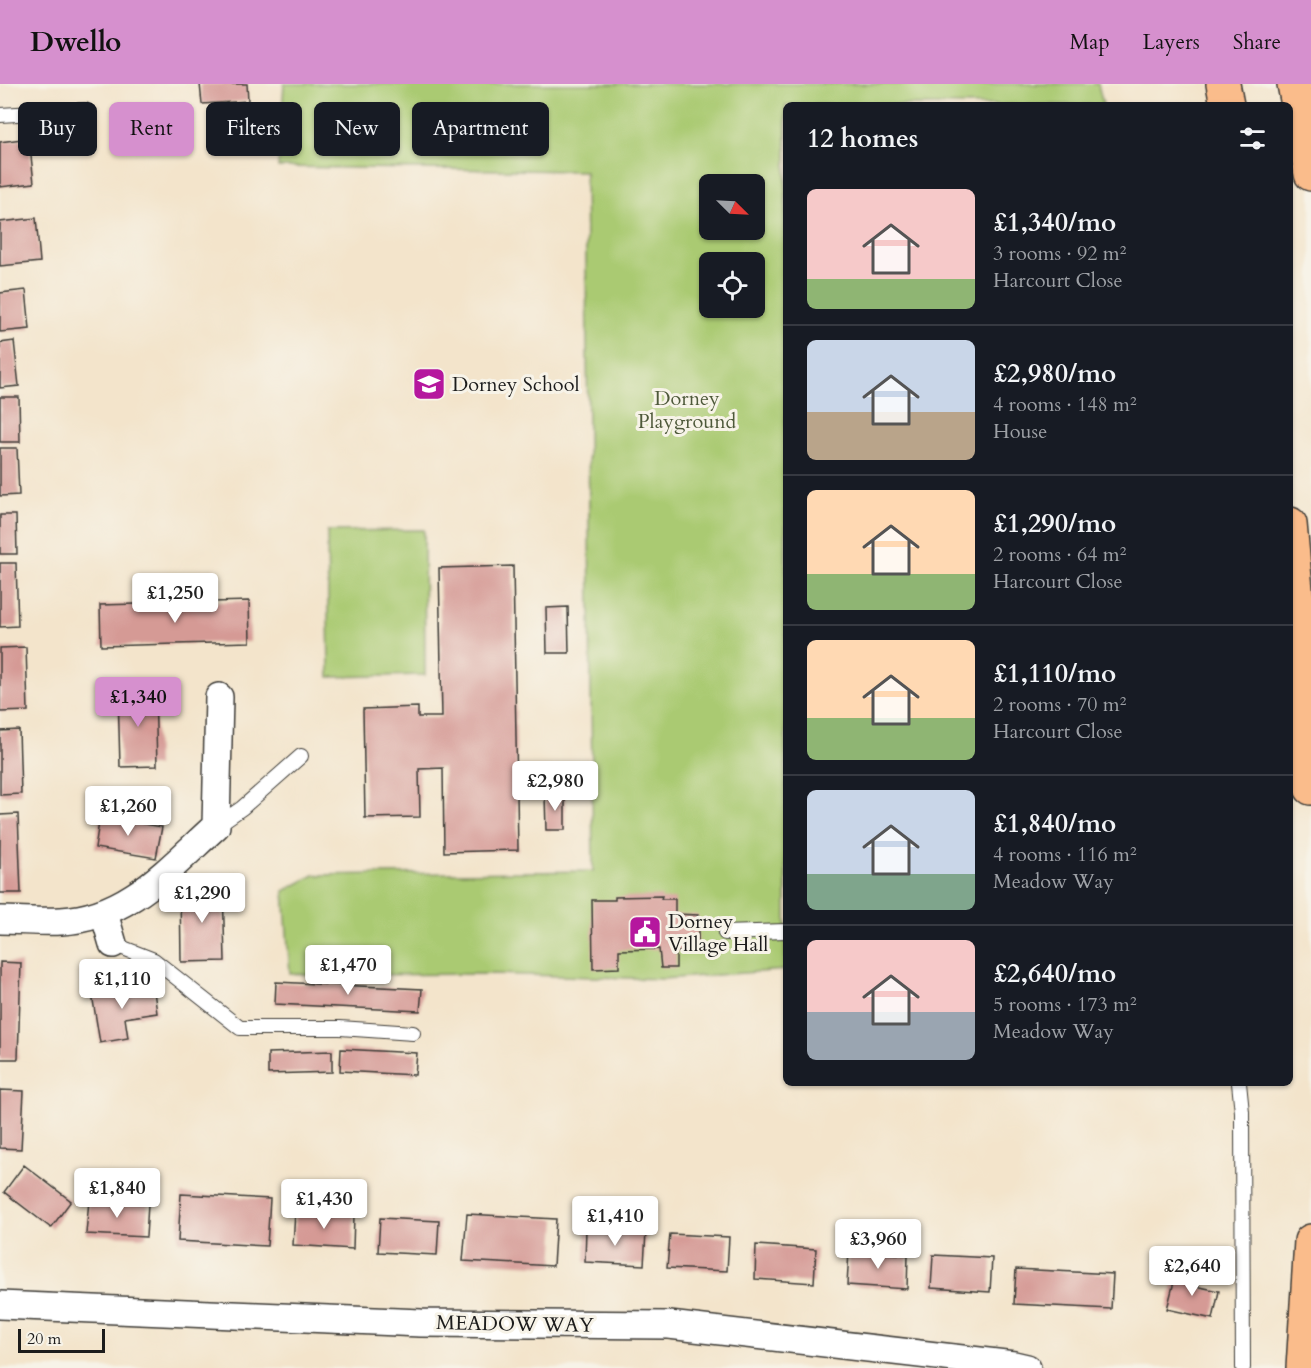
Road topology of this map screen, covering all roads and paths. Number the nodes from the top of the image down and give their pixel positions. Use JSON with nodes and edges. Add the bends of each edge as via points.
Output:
{"nodes":[{"id":1,"x":1223,"y":84,"type":"edge"},
{"id":2,"x":1294,"y":84,"type":"edge"},
{"id":3,"x":1226,"y":102,"type":"edge"},
{"id":4,"x":18,"y":114,"type":"edge"},
{"id":5,"x":0,"y":115,"type":"edge"},
{"id":6,"x":1311,"y":174,"type":"edge"},
{"id":7,"x":1293,"y":555,"type":"edge"},
{"id":8,"x":219,"y":697,"type":"dead end"},
{"id":9,"x":302,"y":756,"type":"dead end"},
{"id":10,"x":1311,"y":788,"type":"edge"},
{"id":11,"x":216,"y":826,"type":"junction"},
{"id":12,"x":104,"y":913,"type":"junction"},
{"id":13,"x":0,"y":920,"type":"edge"},
{"id":14,"x":783,"y":931,"type":"edge"},
{"id":15,"x":725,"y":933,"type":"dead end"},
{"id":16,"x":113,"y":944,"type":"joint"},
{"id":17,"x":413,"y":1033,"type":"dead end"},
{"id":18,"x":1239,"y":1086,"type":"edge"},
{"id":19,"x":1311,"y":1241,"type":"edge"},
{"id":20,"x":0,"y":1305,"type":"edge"},
{"id":21,"x":1027,"y":1368,"type":"edge"},
{"id":22,"x":1243,"y":1368,"type":"edge"},
{"id":23,"x":1303,"y":1368,"type":"edge"}],
"edges":[{"from":1,"to":3,"type":"highway"},
{"from":2,"to":6,"type":"highway"},
{"from":4,"to":5,"type":"lane"},
{"from":7,"to":10,"type":"highway"},
{"from":8,"to":11,"type":"street"},
{"from":9,"to":11,"type":"lane"},
{"from":11,"to":12,"type":"street","via":[[140,895]]},
{"from":12,"to":13,"type":"street","via":[[62,921]]},
{"from":12,"to":16,"type":"street"},
{"from":14,"to":15,"type":"lane"},
{"from":16,"to":17,"type":"lane","via":[[154,960],[240,1028]]},
{"from":18,"to":22,"type":"lane"},
{"from":19,"to":23,"type":"highway"},
{"from":20,"to":21,"type":"street","name":"MEADOW WAY","via":[[421,1323],[669,1325]]}]}
